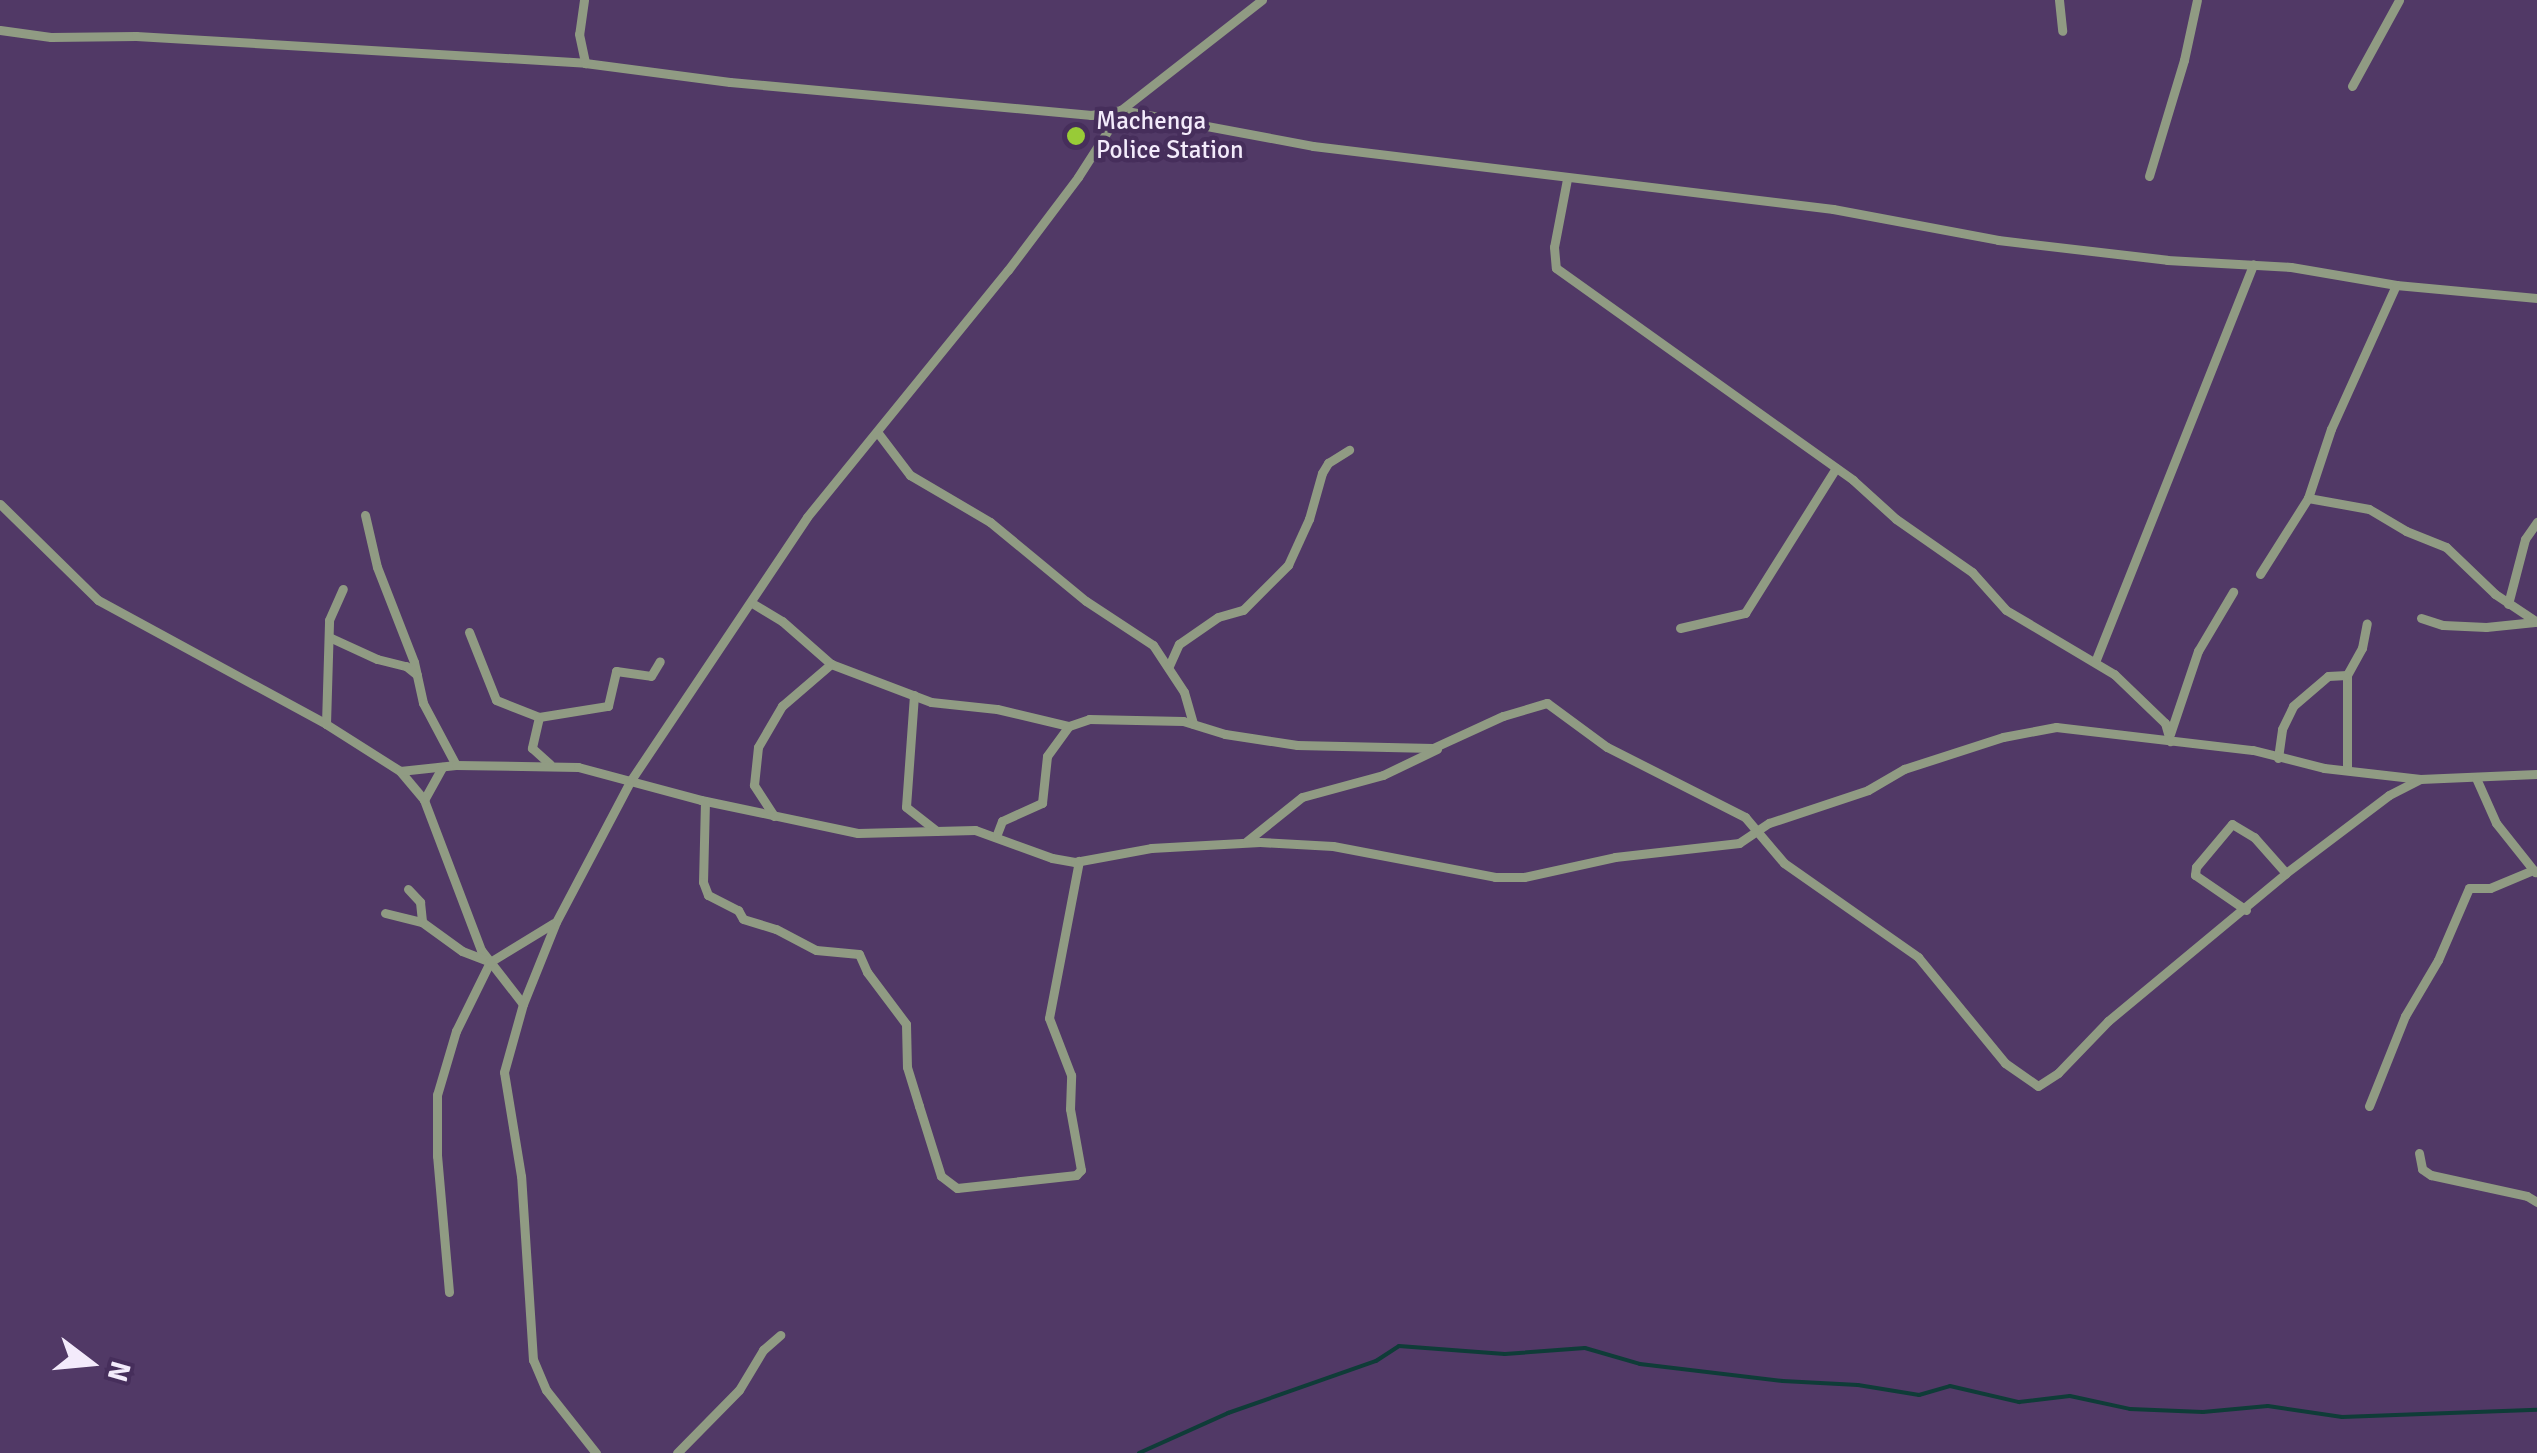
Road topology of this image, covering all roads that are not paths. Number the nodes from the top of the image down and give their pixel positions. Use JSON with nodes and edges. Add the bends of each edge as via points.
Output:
{"nodes":[{"id":1,"x":584,"y":0,"type":"edge"},
{"id":2,"x":1262,"y":0,"type":"edge"},
{"id":3,"x":2060,"y":0,"type":"edge"},
{"id":4,"x":2197,"y":0,"type":"edge"},
{"id":5,"x":2399,"y":0,"type":"edge"},
{"id":6,"x":0,"y":30,"type":"edge"},
{"id":7,"x":2062,"y":31,"type":"dead end"},
{"id":8,"x":585,"y":63,"type":"junction"},
{"id":9,"x":2352,"y":86,"type":"dead end"},
{"id":10,"x":1120,"y":110,"type":"junction"},
{"id":11,"x":2149,"y":176,"type":"dead end"},
{"id":12,"x":1567,"y":179,"type":"junction"},
{"id":13,"x":2252,"y":264,"type":"junction"},
{"id":14,"x":2396,"y":285,"type":"junction"},
{"id":15,"x":2537,"y":298,"type":"edge"},
{"id":16,"x":878,"y":434,"type":"junction"},
{"id":17,"x":1349,"y":450,"type":"dead end"},
{"id":18,"x":1836,"y":468,"type":"junction"},
{"id":19,"x":2308,"y":498,"type":"junction"},
{"id":20,"x":0,"y":504,"type":"edge"},
{"id":21,"x":365,"y":515,"type":"dead end"},
{"id":22,"x":2537,"y":522,"type":"edge"},
{"id":23,"x":2260,"y":574,"type":"dead end"},
{"id":24,"x":343,"y":589,"type":"dead end"},
{"id":25,"x":2233,"y":592,"type":"dead end"},
{"id":26,"x":752,"y":603,"type":"junction"},
{"id":27,"x":2508,"y":604,"type":"junction"},
{"id":28,"x":2421,"y":618,"type":"dead end"},
{"id":29,"x":2367,"y":622,"type":"dead end"},
{"id":30,"x":2536,"y":622,"type":"edge"},
{"id":31,"x":1680,"y":628,"type":"dead end"},
{"id":32,"x":469,"y":632,"type":"dead end"},
{"id":33,"x":329,"y":637,"type":"junction"},
{"id":34,"x":660,"y":660,"type":"dead end"},
{"id":35,"x":2095,"y":662,"type":"junction"},
{"id":36,"x":831,"y":664,"type":"junction"},
{"id":37,"x":1168,"y":666,"type":"junction"},
{"id":38,"x":417,"y":675,"type":"junction"},
{"id":39,"x":2346,"y":675,"type":"junction"},
{"id":40,"x":914,"y":695,"type":"junction"},
{"id":41,"x":540,"y":717,"type":"junction"},
{"id":42,"x":326,"y":724,"type":"junction"},
{"id":43,"x":1193,"y":724,"type":"junction"},
{"id":44,"x":1069,"y":726,"type":"junction"},
{"id":45,"x":2170,"y":738,"type":"junction"},
{"id":46,"x":1444,"y":746,"type":"junction"},
{"id":47,"x":2278,"y":758,"type":"junction"},
{"id":48,"x":456,"y":765,"type":"junction"},
{"id":49,"x":552,"y":766,"type":"junction"},
{"id":50,"x":442,"y":767,"type":"junction"},
{"id":51,"x":2347,"y":770,"type":"junction"},
{"id":52,"x":400,"y":771,"type":"junction"},
{"id":53,"x":2537,"y":774,"type":"edge"},
{"id":54,"x":2476,"y":778,"type":"junction"},
{"id":55,"x":2420,"y":779,"type":"junction"},
{"id":56,"x":631,"y":780,"type":"junction"},
{"id":57,"x":424,"y":800,"type":"junction"},
{"id":58,"x":705,"y":801,"type":"junction"},
{"id":59,"x":774,"y":816,"type":"junction"},
{"id":60,"x":937,"y":831,"type":"junction"},
{"id":61,"x":1757,"y":831,"type":"junction"},
{"id":62,"x":997,"y":834,"type":"junction"},
{"id":63,"x":1246,"y":842,"type":"junction"},
{"id":64,"x":1079,"y":861,"type":"junction"},
{"id":65,"x":2535,"y":872,"type":"edge"},
{"id":66,"x":2286,"y":873,"type":"junction"},
{"id":67,"x":408,"y":889,"type":"dead end"},
{"id":68,"x":2246,"y":910,"type":"junction"},
{"id":69,"x":385,"y":913,"type":"dead end"},
{"id":70,"x":422,"y":922,"type":"junction"},
{"id":71,"x":556,"y":922,"type":"junction"},
{"id":72,"x":490,"y":962,"type":"junction"},
{"id":73,"x":522,"y":1004,"type":"junction"},
{"id":74,"x":2369,"y":1106,"type":"dead end"},
{"id":75,"x":2419,"y":1153,"type":"dead end"},
{"id":76,"x":2537,"y":1202,"type":"edge"},
{"id":77,"x":448,"y":1292,"type":"dead end"},
{"id":78,"x":780,"y":1334,"type":"dead end"},
{"id":79,"x":596,"y":1453,"type":"edge"},
{"id":80,"x":677,"y":1453,"type":"edge"}],
"edges":[{"from":1,"to":8,"type":"street","via":[[579,34]]},
{"from":2,"to":10,"type":"street"},
{"from":3,"to":7,"type":"street"},
{"from":4,"to":11,"type":"street"},
{"from":5,"to":9,"type":"street"},
{"from":6,"to":8,"type":"street"},
{"from":8,"to":10,"type":"street","via":[[1056,112]]},
{"from":10,"to":12,"type":"street","via":[[1312,146]]},
{"from":10,"to":16,"type":"street","via":[[1078,177]]},
{"from":12,"to":13,"type":"street","via":[[1833,210],[1998,240]]},
{"from":12,"to":18,"type":"street","via":[[1556,268]]},
{"from":13,"to":14,"type":"street"},
{"from":13,"to":35,"type":"street"},
{"from":14,"to":15,"type":"street"},
{"from":14,"to":19,"type":"street","via":[[2331,428]]},
{"from":16,"to":26,"type":"street","via":[[807,517]]},
{"from":16,"to":37,"type":"street","via":[[910,475],[990,522],[1152,645]]},
{"from":17,"to":37,"type":"street","via":[[1322,473],[1288,565],[1243,610],[1218,617],[1179,644]]},
{"from":18,"to":31,"type":"street","via":[[1745,613]]},
{"from":18,"to":35,"type":"street","via":[[1972,572],[2006,610]]},
{"from":19,"to":23,"type":"street"},
{"from":19,"to":27,"type":"street","via":[[2369,509],[2446,547]]},
{"from":20,"to":42,"type":"street","via":[[98,600]]},
{"from":21,"to":38,"type":"street"},
{"from":22,"to":27,"type":"street","via":[[2525,539]]},
{"from":24,"to":33,"type":"street","via":[[332,608]]},
{"from":25,"to":45,"type":"street","via":[[2198,652]]},
{"from":26,"to":36,"type":"street"},
{"from":26,"to":56,"type":"street"},
{"from":27,"to":30,"type":"street"},
{"from":28,"to":30,"type":"street","via":[[2486,627]]},
{"from":29,"to":39,"type":"street"},
{"from":32,"to":41,"type":"street","via":[[496,700]]},
{"from":33,"to":38,"type":"street"},
{"from":33,"to":42,"type":"street"},
{"from":34,"to":41,"type":"street","via":[[651,676],[616,671],[608,706]]},
{"from":35,"to":45,"type":"street","via":[[2136,693]]},
{"from":36,"to":40,"type":"street"},
{"from":36,"to":59,"type":"street","via":[[782,706],[758,747],[754,785]]},
{"from":37,"to":43,"type":"street"},
{"from":38,"to":48,"type":"street","via":[[423,704]]},
{"from":39,"to":47,"type":"street","via":[[2328,676],[2293,706]]},
{"from":39,"to":51,"type":"street"},
{"from":40,"to":44,"type":"street"},
{"from":40,"to":60,"type":"street","via":[[906,807]]},
{"from":41,"to":49,"type":"street","via":[[532,748]]},
{"from":42,"to":52,"type":"street"},
{"from":43,"to":44,"type":"street","via":[[1089,720]]},
{"from":43,"to":46,"type":"street","via":[[1297,745]]},
{"from":44,"to":62,"type":"street","via":[[1047,756],[1042,803],[1002,821]]},
{"from":45,"to":47,"type":"street"},
{"from":45,"to":61,"type":"street","via":[[2056,727],[2003,736]]},
{"from":46,"to":61,"type":"street","via":[[1503,716],[1548,704],[1607,748],[1745,818]]},
{"from":46,"to":63,"type":"street","via":[[1383,774],[1302,797]]},
{"from":47,"to":51,"type":"street"},
{"from":48,"to":49,"type":"street"},
{"from":48,"to":50,"type":"street"},
{"from":49,"to":56,"type":"street"},
{"from":50,"to":52,"type":"street"},
{"from":50,"to":57,"type":"street"},
{"from":51,"to":55,"type":"street"},
{"from":52,"to":57,"type":"street"},
{"from":53,"to":54,"type":"street"},
{"from":54,"to":55,"type":"street"},
{"from":54,"to":65,"type":"street","via":[[2496,823]]},
{"from":55,"to":66,"type":"street"},
{"from":56,"to":58,"type":"street"},
{"from":56,"to":71,"type":"street"},
{"from":57,"to":72,"type":"street"},
{"from":58,"to":59,"type":"street"},
{"from":58,"to":64,"type":"street","via":[[708,896],[816,950],[859,954],[906,1024],[919,1106],[942,1176],[957,1188],[1076,1176],[1081,1170],[1071,1076],[1049,1018]]},
{"from":59,"to":60,"type":"street","via":[[858,833]]},
{"from":60,"to":62,"type":"street"},
{"from":61,"to":63,"type":"street","via":[[1730,845],[1615,857],[1524,878],[1333,846]]},
{"from":61,"to":68,"type":"street","via":[[1784,864],[1918,957],[2005,1062],[2038,1086]]},
{"from":62,"to":64,"type":"street","via":[[1052,858]]},
{"from":63,"to":64,"type":"street"},
{"from":65,"to":74,"type":"street","via":[[2470,888],[2405,1016]]},
{"from":66,"to":68,"type":"street"},
{"from":66,"to":68,"type":"street","via":[[2254,836],[2232,824],[2195,874]]},
{"from":67,"to":70,"type":"street","via":[[420,902]]},
{"from":69,"to":70,"type":"street"},
{"from":70,"to":72,"type":"street"},
{"from":71,"to":72,"type":"street"},
{"from":71,"to":73,"type":"street"},
{"from":72,"to":73,"type":"street"},
{"from":72,"to":77,"type":"street","via":[[456,1031],[435,1110]]},
{"from":73,"to":79,"type":"street","via":[[504,1072],[521,1176],[533,1360],[546,1390]]},
{"from":75,"to":76,"type":"street","via":[[2422,1169],[2431,1175]]},
{"from":78,"to":80,"type":"street","via":[[739,1390]]}]}
